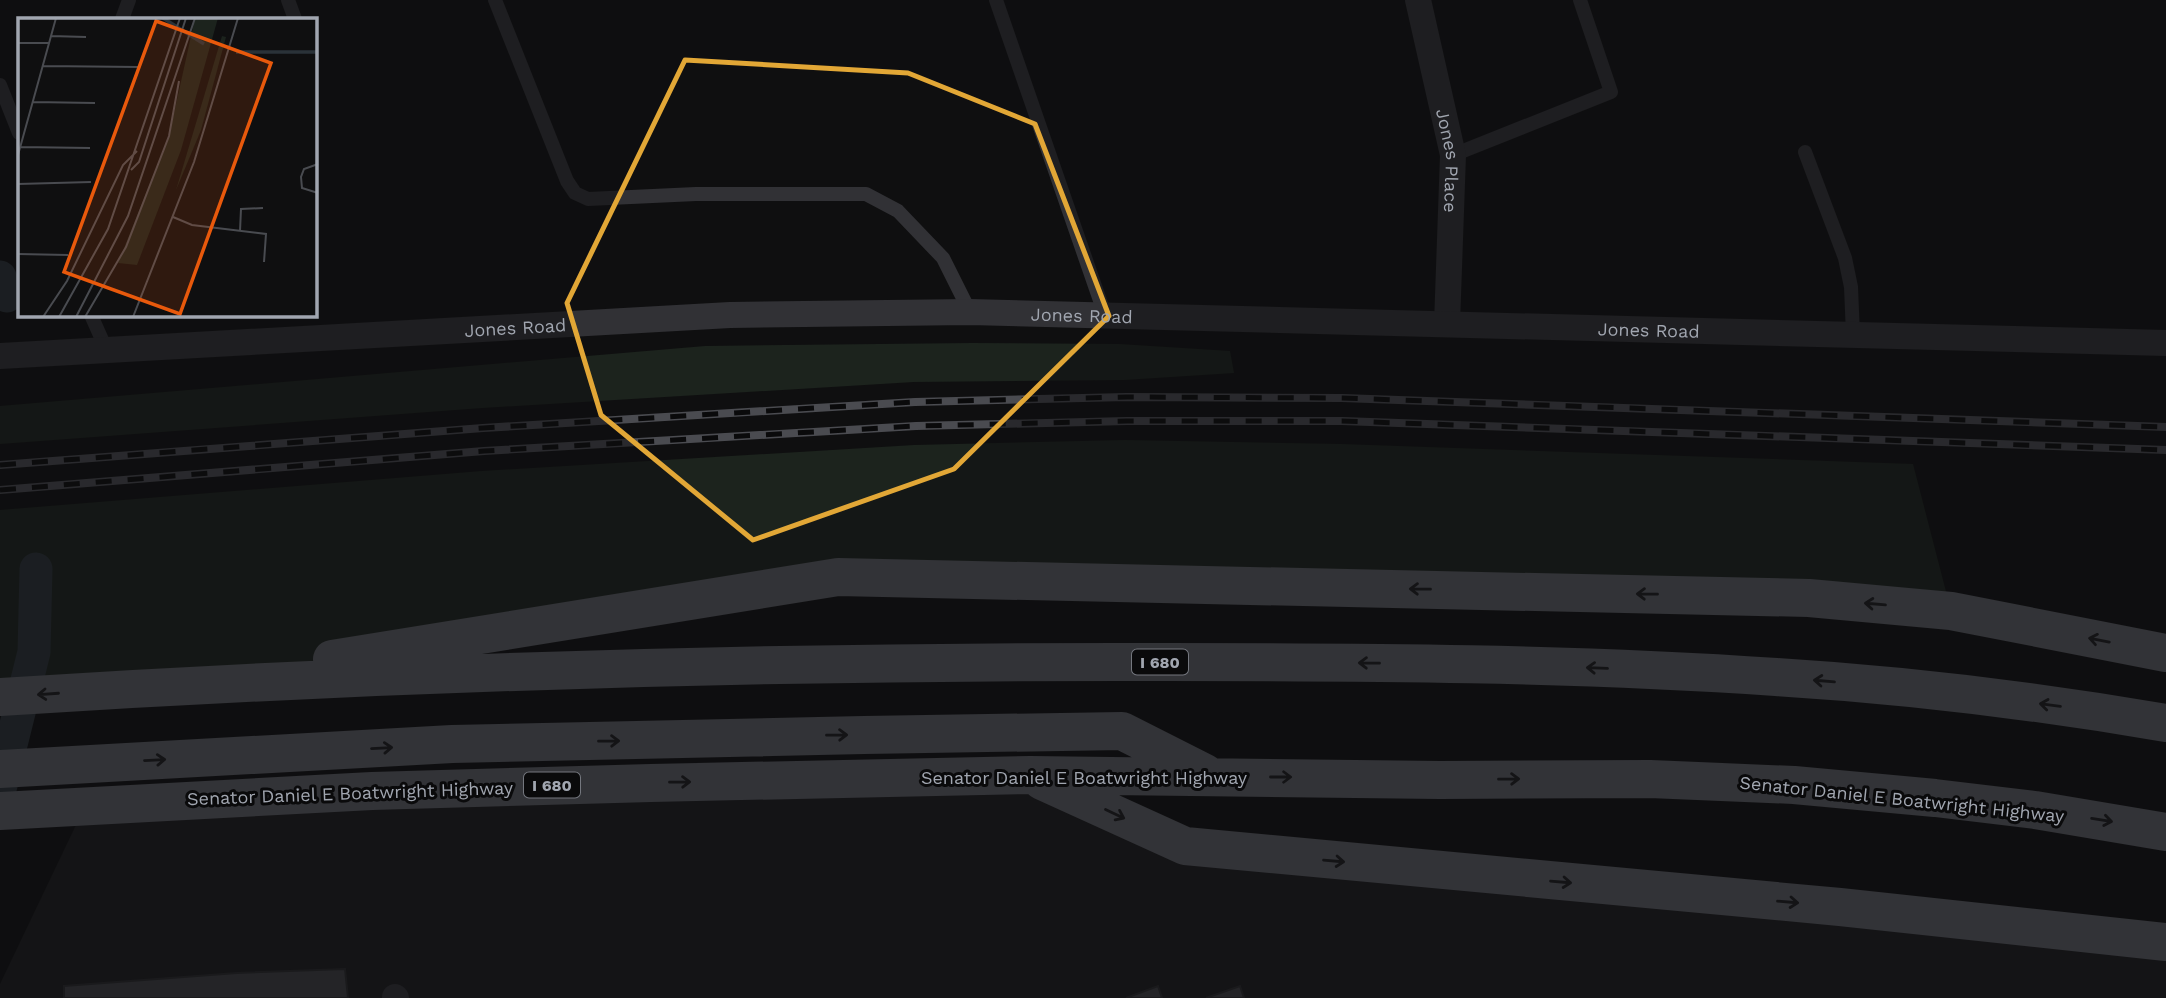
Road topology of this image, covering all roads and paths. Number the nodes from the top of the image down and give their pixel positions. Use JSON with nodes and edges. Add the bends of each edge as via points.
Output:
{"nodes":[{"id":1,"x":129,"y":0,"type":"edge"},
{"id":2,"x":288,"y":0,"type":"edge"},
{"id":3,"x":495,"y":0,"type":"edge"},
{"id":4,"x":996,"y":0,"type":"edge"},
{"id":5,"x":1418,"y":0,"type":"edge"},
{"id":6,"x":1580,"y":0,"type":"edge"},
{"id":7,"x":122,"y":18,"type":"edge"},
{"id":8,"x":295,"y":18,"type":"edge"},
{"id":9,"x":0,"y":85,"type":"edge"},
{"id":10,"x":18,"y":131,"type":"edge"},
{"id":11,"x":1805,"y":152,"type":"dead end"},
{"id":12,"x":1453,"y":155,"type":"junction"},
{"id":13,"x":970,"y":312,"type":"junction"},
{"id":14,"x":1105,"y":315,"type":"junction"},
{"id":15,"x":92,"y":317,"type":"edge"},
{"id":16,"x":1447,"y":324,"type":"junction"},
{"id":17,"x":1853,"y":335,"type":"junction"},
{"id":18,"x":2166,"y":343,"type":"edge"},
{"id":19,"x":107,"y":351,"type":"junction"},
{"id":20,"x":0,"y":356,"type":"edge"},
{"id":21,"x":2166,"y":653,"type":"edge"},
{"id":22,"x":150,"y":688,"type":"junction"},
{"id":23,"x":0,"y":697,"type":"edge"},
{"id":24,"x":2166,"y":723,"type":"edge"},
{"id":25,"x":0,"y":769,"type":"edge"},
{"id":26,"x":1030,"y":775,"type":"junction"},
{"id":27,"x":1213,"y":777,"type":"junction"},
{"id":28,"x":0,"y":811,"type":"edge"},
{"id":29,"x":2166,"y":832,"type":"edge"},
{"id":30,"x":2166,"y":942,"type":"edge"}],
"edges":[{"from":1,"to":7,"type":"lane"},
{"from":2,"to":8,"type":"lane"},
{"from":3,"to":13,"type":"lane","via":[[575,193],[588,199],[866,194],[898,211],[943,258]]},
{"from":4,"to":14,"type":"lane"},
{"from":5,"to":12,"type":"street","name":"Jones Place"},
{"from":6,"to":12,"type":"lane","via":[[1611,92]]},
{"from":9,"to":10,"type":"lane"},
{"from":11,"to":17,"type":"lane","via":[[1845,258]]},
{"from":12,"to":16,"type":"street","name":"Jones Place"},
{"from":13,"to":14,"type":"street","name":"Jones Road"},
{"from":13,"to":19,"type":"street","name":"Jones Road","via":[[730,315]]},
{"from":14,"to":16,"type":"street","name":"Jones Road"},
{"from":15,"to":19,"type":"lane"},
{"from":16,"to":17,"type":"street","name":"Jones Road"},
{"from":17,"to":18,"type":"street","name":"Jones Road"},
{"from":19,"to":20,"type":"street","name":"Jones Road"},
{"from":21,"to":22,"type":"highway","one_way":true,"via":[[1951,611],[1809,598],[838,578]]},
{"from":22,"to":23,"type":"highway","number":"I 680","one_way":true},
{"from":24,"to":22,"type":"highway","number":"I 680","one_way":true,"via":[[2005,699],[1780,677],[1418,664],[1026,662],[703,667]]},
{"from":25,"to":27,"type":"highway","number":"I 680","one_way":true,"via":[[452,744],[1122,731]]},
{"from":26,"to":27,"type":"highway","name":"Senator Daniel E Boatwright Highway","number":"I 680"},
{"from":28,"to":26,"type":"highway","name":"Senator Daniel E Boatwright Highway","number":"I 680","one_way":true,"via":[[511,786]]},
{"from":26,"to":30,"type":"highway","one_way":true,"via":[[1185,846]]},
{"from":27,"to":29,"type":"highway","name":"Senator Daniel E Boatwright Highway","number":"I 680","one_way":true,"via":[[1650,779],[1794,785],[2023,808]]}]}
